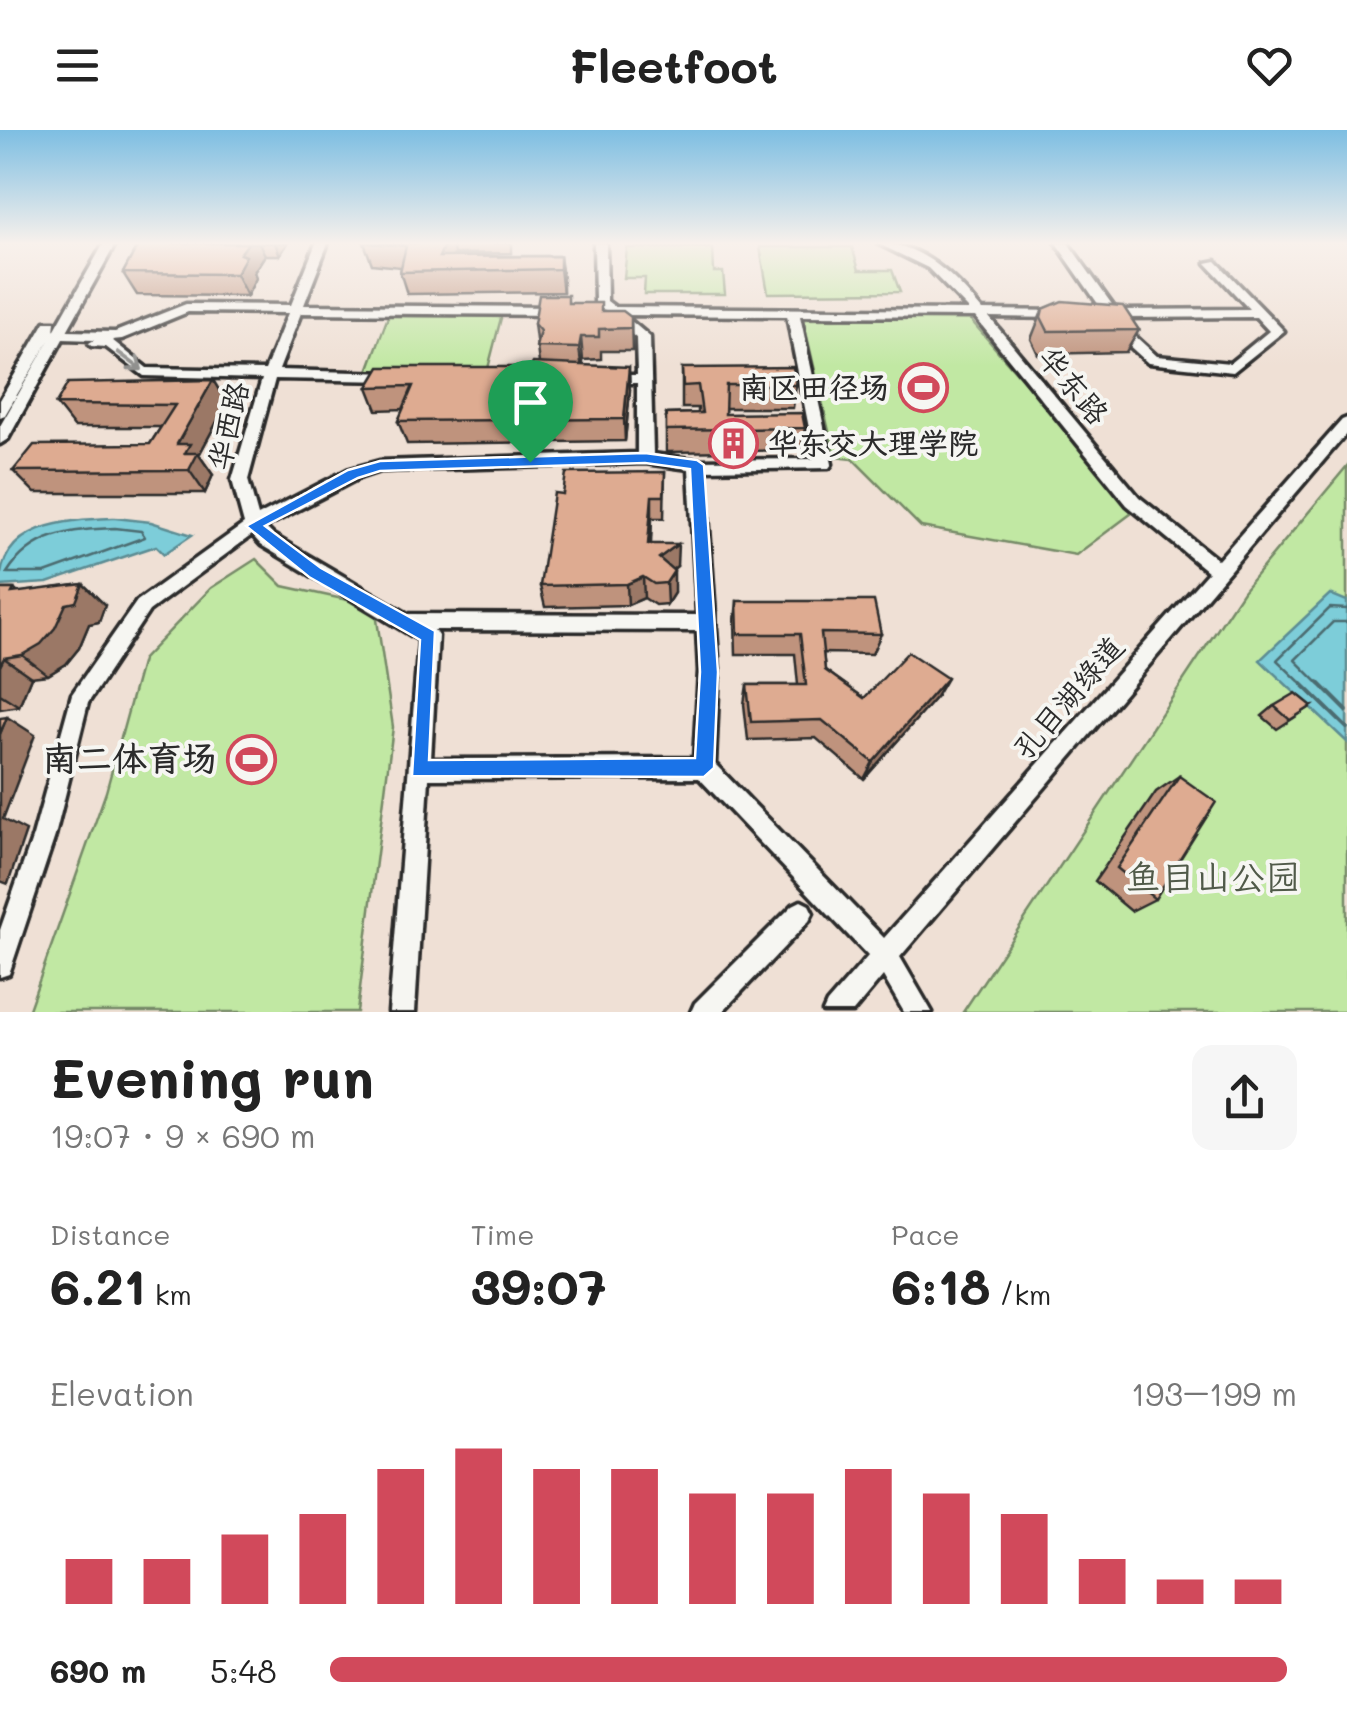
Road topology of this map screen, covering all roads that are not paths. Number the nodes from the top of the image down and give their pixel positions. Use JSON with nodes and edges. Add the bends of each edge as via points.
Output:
{"nodes":[{"id":1,"x":77,"y":284,"type":"edge"},
{"id":2,"x":84,"y":284,"type":"edge"},
{"id":3,"x":304,"y":284,"type":"edge"},
{"id":4,"x":601,"y":284,"type":"edge"},
{"id":5,"x":950,"y":284,"type":"edge"},
{"id":6,"x":1091,"y":284,"type":"edge"},
{"id":7,"x":1234,"y":284,"type":"edge"},
{"id":8,"x":294,"y":308,"type":"junction"},
{"id":9,"x":612,"y":312,"type":"junction"},
{"id":10,"x":793,"y":312,"type":"junction"},
{"id":11,"x":1262,"y":313,"type":"junction"},
{"id":12,"x":978,"y":314,"type":"junction"},
{"id":13,"x":1073,"y":314,"type":"edge"},
{"id":14,"x":1092,"y":314,"type":"edge"},
{"id":15,"x":1112,"y":314,"type":"junction"},
{"id":16,"x":49,"y":339,"type":"junction"},
{"id":17,"x":268,"y":376,"type":"junction"},
{"id":18,"x":407,"y":378,"type":"edge"},
{"id":19,"x":585,"y":379,"type":"edge"},
{"id":20,"x":644,"y":379,"type":"junction"},
{"id":21,"x":0,"y":412,"type":"edge"},
{"id":22,"x":1347,"y":423,"type":"edge"},
{"id":23,"x":0,"y":439,"type":"edge"},
{"id":24,"x":645,"y":458,"type":"junction"},
{"id":25,"x":697,"y":465,"type":"junction"},
{"id":26,"x":253,"y":526,"type":"junction"},
{"id":27,"x":1219,"y":571,"type":"junction"},
{"id":28,"x":402,"y":622,"type":"junction"},
{"id":29,"x":706,"y":623,"type":"junction"},
{"id":30,"x":704,"y":768,"type":"junction"},
{"id":31,"x":419,"y":769,"type":"junction"},
{"id":32,"x":800,"y":913,"type":"dead end"},
{"id":33,"x":885,"y":956,"type":"junction"},
{"id":34,"x":0,"y":966,"type":"edge"},
{"id":35,"x":402,"y":1012,"type":"edge"},
{"id":36,"x":704,"y":1012,"type":"edge"},
{"id":37,"x":836,"y":1012,"type":"edge"},
{"id":38,"x":920,"y":1012,"type":"edge"}],
"edges":[{"from":1,"to":16,"type":"street"},
{"from":2,"to":16,"type":"street"},
{"from":3,"to":8,"type":"street","name":"华西路"},
{"from":4,"to":9,"type":"street","via":[[601,302]]},
{"from":5,"to":12,"type":"street","name":"华东路"},
{"from":6,"to":15,"type":"street"},
{"from":7,"to":11,"type":"street"},
{"from":8,"to":9,"type":"street"},
{"from":8,"to":16,"type":"street","via":[[186,308],[117,336]]},
{"from":8,"to":17,"type":"street","name":"华西路"},
{"from":9,"to":10,"type":"street"},
{"from":9,"to":20,"type":"street","via":[[643,337]]},
{"from":10,"to":12,"type":"street"},
{"from":10,"to":25,"type":"street","via":[[824,464]]},
{"from":11,"to":15,"type":"street"},
{"from":11,"to":15,"type":"street","via":[[1277,331],[1233,368],[1153,360]]},
{"from":12,"to":13,"type":"street"},
{"from":12,"to":27,"type":"street","name":"华东路","via":[[1133,501]]},
{"from":14,"to":15,"type":"street"},
{"from":16,"to":17,"type":"street","one_way":true,"via":[[109,342],[144,372]]},
{"from":16,"to":21,"type":"street"},
{"from":16,"to":23,"type":"street"},
{"from":17,"to":18,"type":"street"},
{"from":17,"to":26,"type":"street","name":"华西路","via":[[240,480]]},
{"from":19,"to":20,"type":"street"},
{"from":20,"to":24,"type":"street"},
{"from":22,"to":27,"type":"street","name":"孔目湖绿道"},
{"from":24,"to":25,"type":"street"},
{"from":24,"to":26,"type":"street","via":[[380,466]]},
{"from":25,"to":29,"type":"street"},
{"from":26,"to":28,"type":"street","via":[[315,572]]},
{"from":26,"to":34,"type":"street","via":[[143,606],[79,700],[44,836]]},
{"from":27,"to":33,"type":"street","name":"孔目湖绿道"},
{"from":28,"to":29,"type":"street"},
{"from":28,"to":31,"type":"street","via":[[428,636]]},
{"from":29,"to":30,"type":"street"},
{"from":30,"to":31,"type":"street"},
{"from":30,"to":33,"type":"street"},
{"from":31,"to":35,"type":"street"},
{"from":32,"to":36,"type":"street"},
{"from":33,"to":37,"type":"street","name":"孔目湖绿道"},
{"from":33,"to":38,"type":"street"}]}
